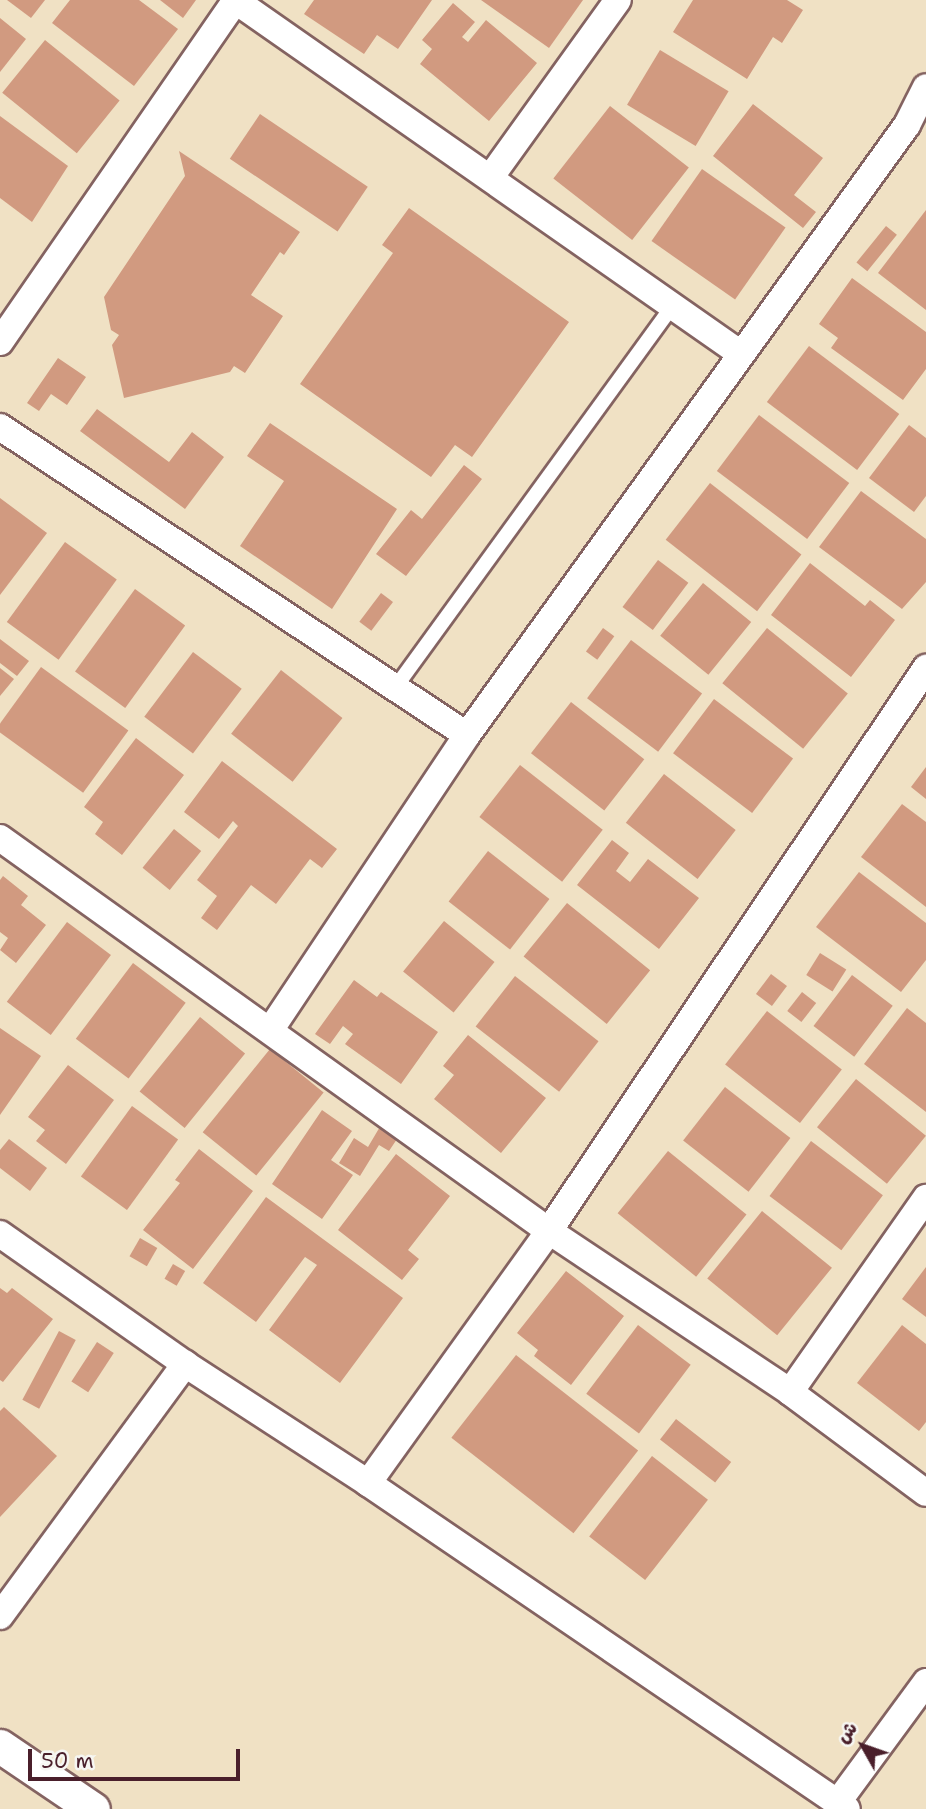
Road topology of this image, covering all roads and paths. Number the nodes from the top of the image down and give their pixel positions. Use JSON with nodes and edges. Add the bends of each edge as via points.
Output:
{"nodes":[{"id":1,"x":236,"y":0,"type":"edge"},
{"id":2,"x":618,"y":0,"type":"edge"},
{"id":3,"x":926,"y":87,"type":"edge"},
{"id":4,"x":916,"y":132,"type":"edge"},
{"id":5,"x":490,"y":178,"type":"junction"},
{"id":6,"x":673,"y":306,"type":"junction"},
{"id":7,"x":0,"y":342,"type":"edge"},
{"id":8,"x":741,"y":354,"type":"junction"},
{"id":9,"x":0,"y":427,"type":"edge"},
{"id":10,"x":926,"y":668,"type":"edge"},
{"id":11,"x":395,"y":688,"type":"junction"},
{"id":12,"x":467,"y":735,"type":"junction"},
{"id":13,"x":0,"y":838,"type":"edge"},
{"id":14,"x":271,"y":1030,"type":"junction"},
{"id":15,"x":926,"y":1198,"type":"edge"},
{"id":16,"x":549,"y":1231,"type":"junction"},
{"id":17,"x":0,"y":1234,"type":"edge"},
{"id":18,"x":185,"y":1364,"type":"junction"},
{"id":19,"x":790,"y":1392,"type":"junction"},
{"id":20,"x":368,"y":1483,"type":"junction"},
{"id":21,"x":926,"y":1493,"type":"edge"},
{"id":22,"x":0,"y":1615,"type":"edge"},
{"id":23,"x":926,"y":1682,"type":"edge"},
{"id":24,"x":0,"y":1746,"type":"edge"},
{"id":25,"x":842,"y":1806,"type":"edge"},
{"id":26,"x":93,"y":1809,"type":"edge"}],
"edges":[{"from":1,"to":5,"type":"street"},
{"from":1,"to":7,"type":"street"},
{"from":2,"to":5,"type":"street"},
{"from":3,"to":4,"type":"street"},
{"from":4,"to":8,"type":"street"},
{"from":5,"to":6,"type":"street"},
{"from":6,"to":8,"type":"street"},
{"from":6,"to":11,"type":"lane"},
{"from":8,"to":12,"type":"street"},
{"from":9,"to":11,"type":"street"},
{"from":10,"to":16,"type":"street"},
{"from":11,"to":12,"type":"street"},
{"from":12,"to":14,"type":"street"},
{"from":13,"to":14,"type":"street"},
{"from":14,"to":16,"type":"street"},
{"from":15,"to":19,"type":"street"},
{"from":16,"to":19,"type":"street"},
{"from":16,"to":20,"type":"street"},
{"from":17,"to":18,"type":"street"},
{"from":18,"to":20,"type":"street"},
{"from":18,"to":22,"type":"street"},
{"from":19,"to":21,"type":"street"},
{"from":20,"to":25,"type":"street"},
{"from":23,"to":25,"type":"street"},
{"from":24,"to":26,"type":"street"}]}
